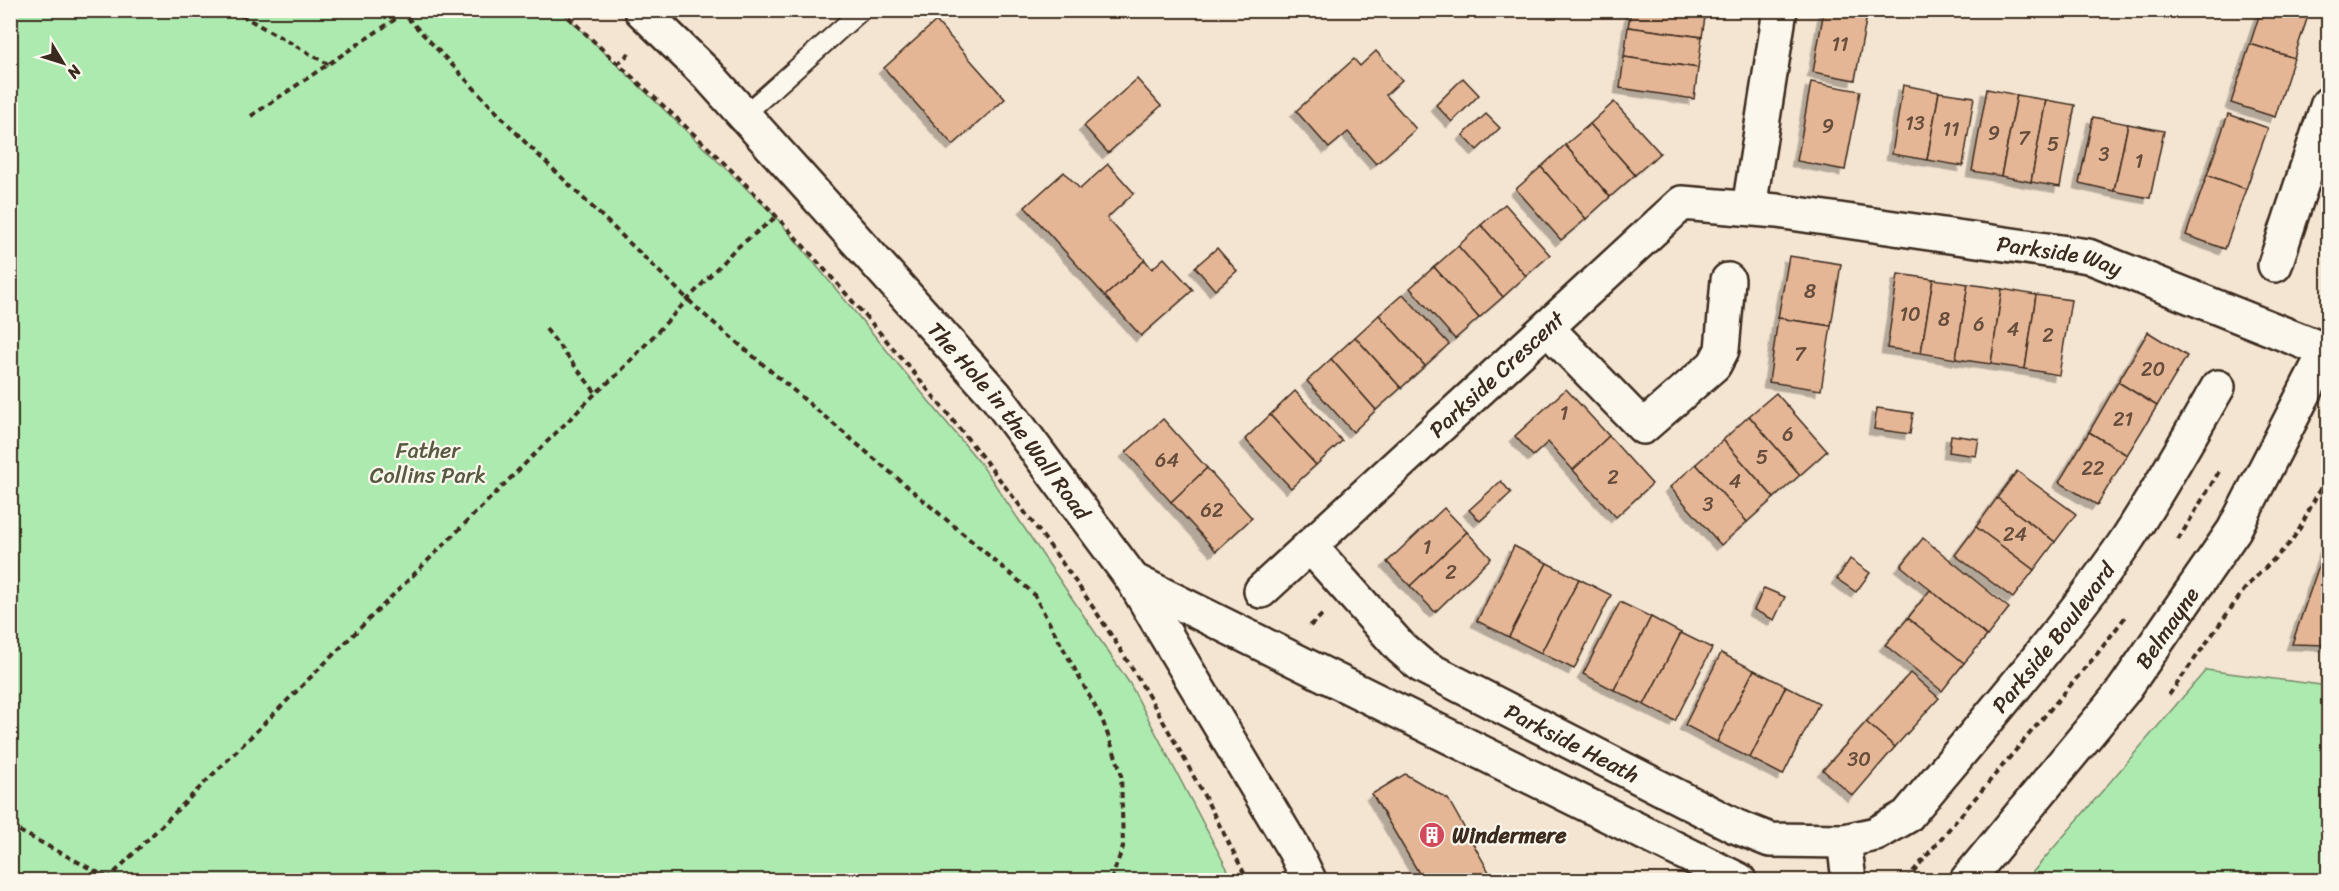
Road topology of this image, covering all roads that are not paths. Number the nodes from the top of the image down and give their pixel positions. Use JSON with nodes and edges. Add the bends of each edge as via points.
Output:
{"nodes":[{"id":1,"x":641,"y":10,"type":"edge"},
{"id":2,"x":862,"y":10,"type":"edge"},
{"id":3,"x":1780,"y":10,"type":"edge"},
{"id":4,"x":2328,"y":104,"type":"edge"},
{"id":5,"x":744,"y":115,"type":"junction"},
{"id":6,"x":1763,"y":209,"type":"junction"},
{"id":7,"x":2275,"y":265,"type":"dead end"},
{"id":8,"x":1728,"y":280,"type":"dead end"},
{"id":9,"x":1547,"y":328,"type":"junction"},
{"id":10,"x":2328,"y":349,"type":"edge"},
{"id":11,"x":2218,"y":387,"type":"dead end"},
{"id":12,"x":1310,"y":546,"type":"junction"},
{"id":13,"x":1133,"y":580,"type":"junction"},
{"id":14,"x":1261,"y":591,"type":"dead end"},
{"id":15,"x":1844,"y":841,"type":"junction"},
{"id":16,"x":1309,"y":880,"type":"edge"},
{"id":17,"x":1739,"y":880,"type":"edge"},
{"id":18,"x":1849,"y":880,"type":"edge"},
{"id":19,"x":1967,"y":880,"type":"edge"}],
"edges":[{"from":1,"to":5,"type":"street","name":"The Hole in the Wall Road"},
{"from":2,"to":5,"type":"lane"},
{"from":3,"to":6,"type":"street"},
{"from":4,"to":7,"type":"street"},
{"from":5,"to":13,"type":"street","name":"The Hole in the Wall Road","via":[[996,396]]},
{"from":6,"to":9,"type":"street","name":"Parkside Crescent","via":[[1682,203]]},
{"from":6,"to":10,"type":"street","name":"Parkside Way","via":[[2088,256]]},
{"from":8,"to":9,"type":"street","via":[[1722,350],[1714,365],[1643,427]]},
{"from":9,"to":12,"type":"street","name":"Parkside Crescent"},
{"from":10,"to":19,"type":"street","name":"Belmayne","via":[[2234,530],[2123,691]]},
{"from":11,"to":15,"type":"street","name":"Parkside Boulevard","via":[[2160,489],[2048,645],[1907,816],[1876,834]]},
{"from":12,"to":14,"type":"street","name":"Parkside Crescent"},
{"from":12,"to":15,"type":"street","name":"Parkside Heath","via":[[1401,648],[1422,666],[1735,826],[1770,840]]},
{"from":13,"to":16,"type":"street","name":"The Hole in the Wall Road"},
{"from":13,"to":17,"type":"street"},
{"from":15,"to":18,"type":"street"}]}
